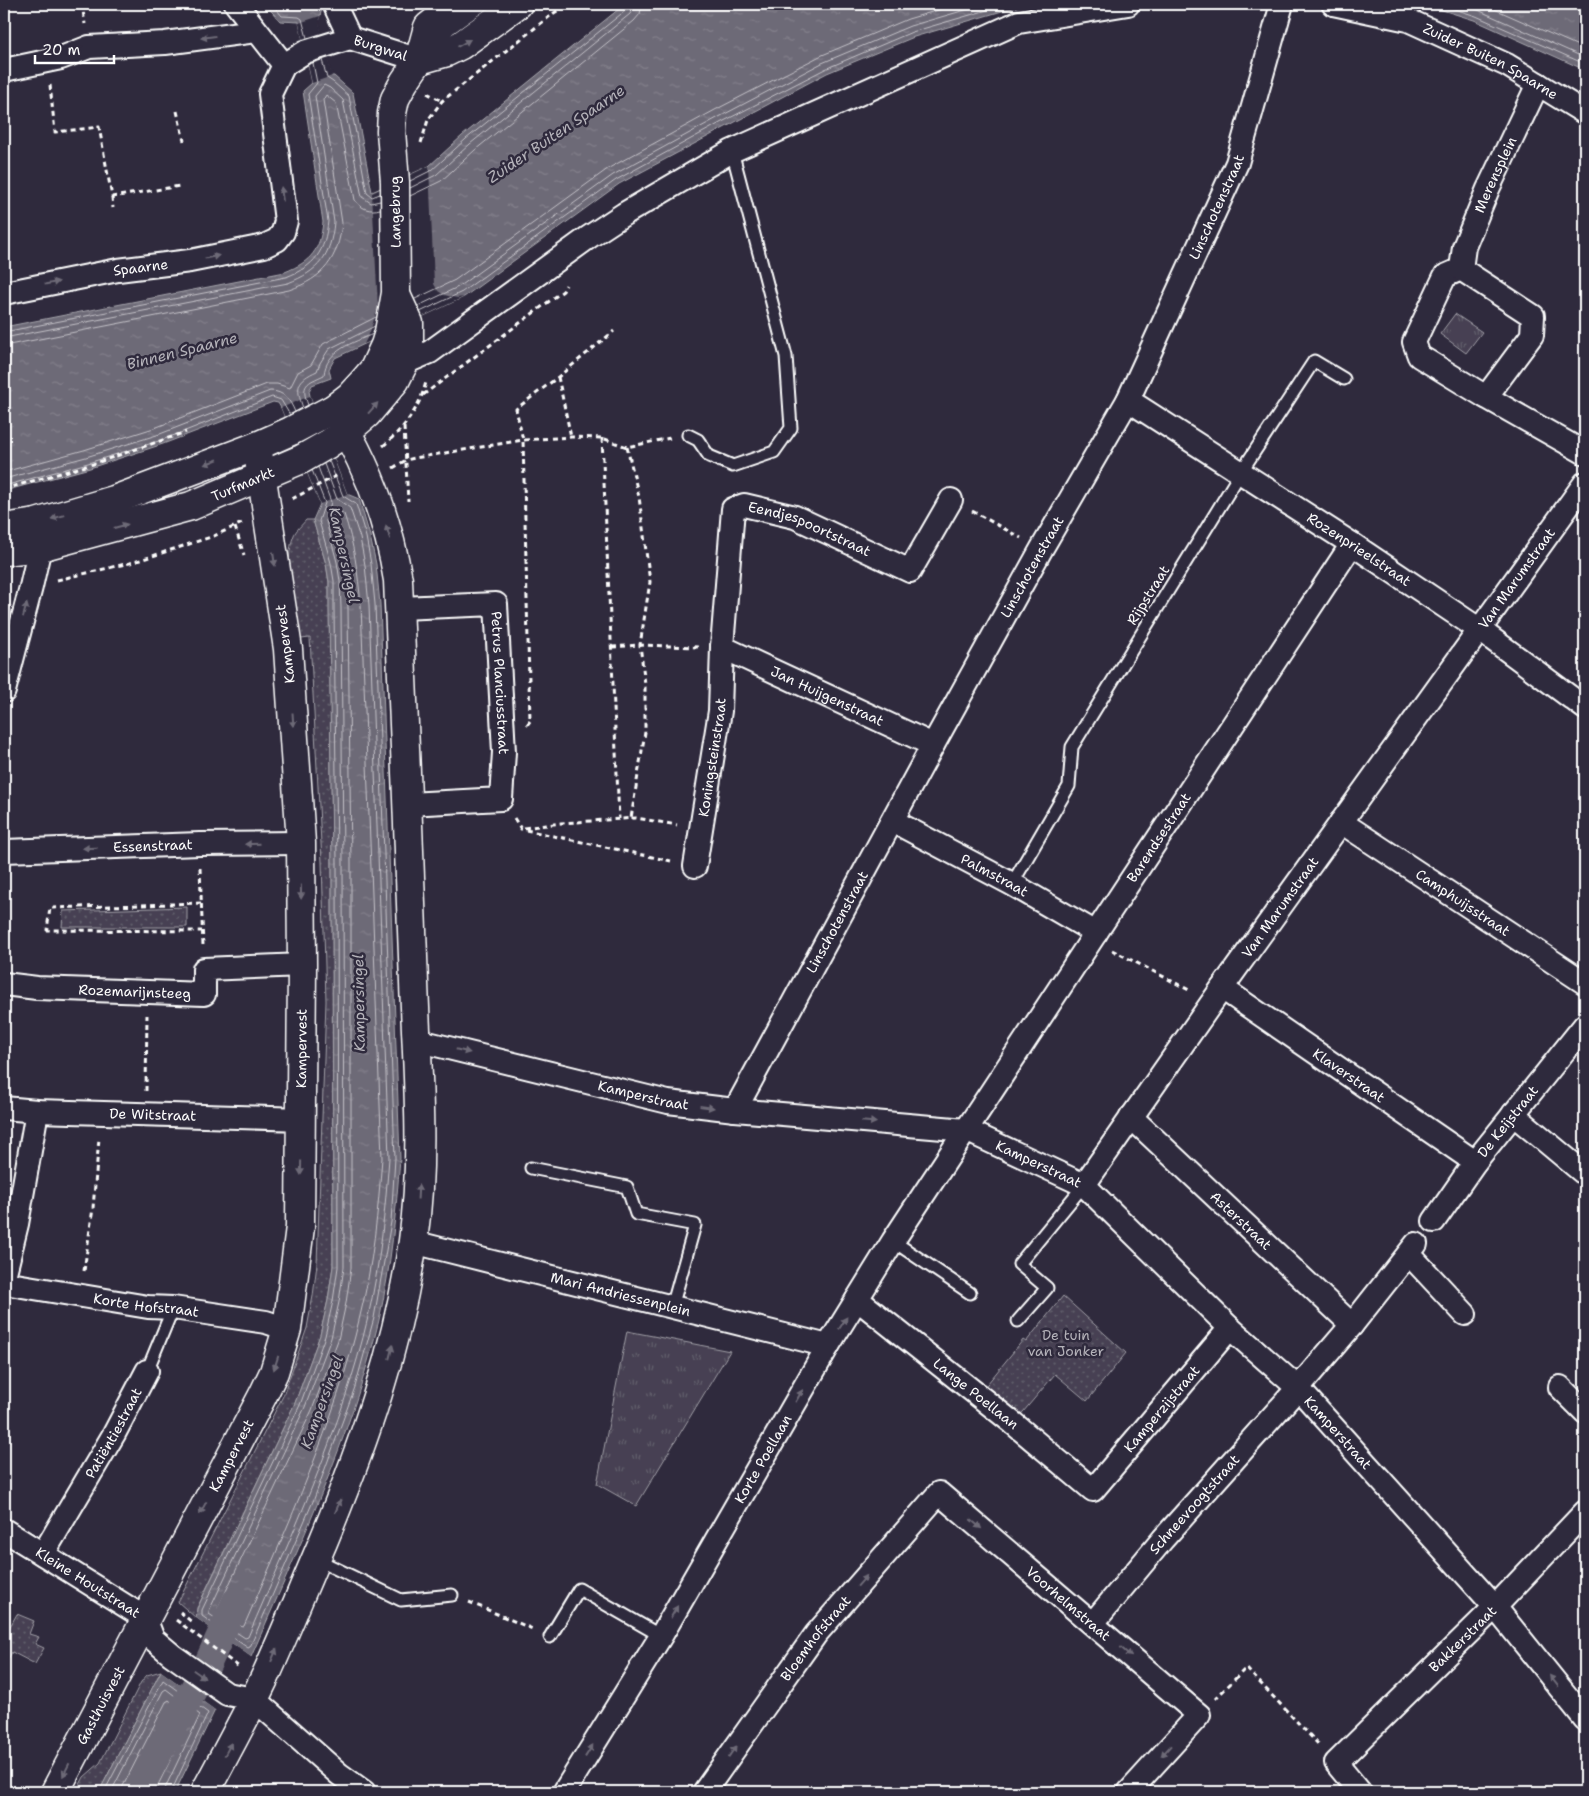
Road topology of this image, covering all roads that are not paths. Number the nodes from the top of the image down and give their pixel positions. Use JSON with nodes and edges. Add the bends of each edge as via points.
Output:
{"nodes":[{"id":1,"x":236,"y":4,"type":"edge"},
{"id":2,"x":334,"y":4,"type":"edge"},
{"id":3,"x":457,"y":4,"type":"edge"},
{"id":4,"x":484,"y":4,"type":"edge"},
{"id":5,"x":518,"y":4,"type":"edge"},
{"id":6,"x":1128,"y":4,"type":"edge"},
{"id":7,"x":1282,"y":4,"type":"edge"},
{"id":8,"x":1333,"y":4,"type":"edge"},
{"id":9,"x":256,"y":31,"type":"junction"},
{"id":10,"x":350,"y":38,"type":"junction"},
{"id":11,"x":419,"y":60,"type":"junction"},
{"id":12,"x":284,"y":65,"type":"junction"},
{"id":13,"x":4,"y":70,"type":"edge"},
{"id":14,"x":1538,"y":84,"type":"junction"},
{"id":15,"x":1585,"y":113,"type":"edge"},
{"id":16,"x":732,"y":151,"type":"junction"},
{"id":17,"x":1461,"y":269,"type":"junction"},
{"id":18,"x":4,"y":293,"type":"edge"},
{"id":19,"x":399,"y":328,"type":"junction"},
{"id":20,"x":404,"y":362,"type":"junction"},
{"id":21,"x":374,"y":369,"type":"junction"},
{"id":22,"x":1344,"y":379,"type":"dead end"},
{"id":23,"x":1486,"y":397,"type":"junction"},
{"id":24,"x":1128,"y":400,"type":"junction"},
{"id":25,"x":325,"y":413,"type":"junction"},
{"id":26,"x":688,"y":435,"type":"road end"},
{"id":27,"x":338,"y":438,"type":"junction"},
{"id":28,"x":257,"y":446,"type":"junction"},
{"id":29,"x":1585,"y":453,"type":"edge"},
{"id":30,"x":1241,"y":472,"type":"junction"},
{"id":31,"x":263,"y":475,"type":"junction"},
{"id":32,"x":1585,"y":483,"type":"edge"},
{"id":33,"x":951,"y":500,"type":"road end"},
{"id":34,"x":4,"y":528,"type":"edge"},
{"id":35,"x":1352,"y":544,"type":"junction"},
{"id":36,"x":40,"y":547,"type":"junction"},
{"id":37,"x":4,"y":551,"type":"edge"},
{"id":38,"x":400,"y":608,"type":"junction"},
{"id":39,"x":1480,"y":630,"type":"junction"},
{"id":40,"x":722,"y":647,"type":"junction"},
{"id":41,"x":4,"y":691,"type":"edge"},
{"id":42,"x":1585,"y":708,"type":"edge"},
{"id":43,"x":933,"y":745,"type":"junction"},
{"id":44,"x":408,"y":804,"type":"junction"},
{"id":45,"x":893,"y":820,"type":"junction"},
{"id":46,"x":1341,"y":822,"type":"junction"},
{"id":47,"x":301,"y":844,"type":"junction"},
{"id":48,"x":4,"y":851,"type":"edge"},
{"id":49,"x":695,"y":866,"type":"road end"},
{"id":50,"x":1012,"y":884,"type":"junction"},
{"id":51,"x":1093,"y":936,"type":"junction"},
{"id":52,"x":302,"y":964,"type":"junction"},
{"id":53,"x":1585,"y":983,"type":"edge"},
{"id":54,"x":4,"y":984,"type":"edge"},
{"id":55,"x":1216,"y":995,"type":"junction"},
{"id":56,"x":1585,"y":1025,"type":"edge"},
{"id":57,"x":416,"y":1040,"type":"junction"},
{"id":58,"x":4,"y":1108,"type":"edge"},
{"id":59,"x":735,"y":1110,"type":"junction"},
{"id":60,"x":37,"y":1112,"type":"junction"},
{"id":61,"x":1513,"y":1114,"type":"junction"},
{"id":62,"x":1131,"y":1116,"type":"junction"},
{"id":63,"x":302,"y":1119,"type":"junction"},
{"id":64,"x":966,"y":1130,"type":"junction"},
{"id":65,"x":1475,"y":1162,"type":"junction"},
{"id":66,"x":531,"y":1168,"type":"dead end"},
{"id":67,"x":1585,"y":1174,"type":"edge"},
{"id":68,"x":1084,"y":1185,"type":"junction"},
{"id":69,"x":1434,"y":1221,"type":"dead end"},
{"id":70,"x":894,"y":1241,"type":"junction"},
{"id":71,"x":413,"y":1242,"type":"junction"},
{"id":72,"x":4,"y":1277,"type":"edge"},
{"id":73,"x":4,"y":1283,"type":"edge"},
{"id":74,"x":970,"y":1294,"type":"dead end"},
{"id":75,"x":858,"y":1299,"type":"junction"},
{"id":76,"x":672,"y":1307,"type":"junction"},
{"id":77,"x":173,"y":1308,"type":"junction"},
{"id":78,"x":1465,"y":1314,"type":"dead end"},
{"id":79,"x":1018,"y":1321,"type":"dead end"},
{"id":80,"x":1352,"y":1325,"type":"junction"},
{"id":81,"x":1230,"y":1328,"type":"junction"},
{"id":82,"x":287,"y":1329,"type":"junction"},
{"id":83,"x":828,"y":1346,"type":"junction"},
{"id":84,"x":146,"y":1371,"type":"joint"},
{"id":85,"x":1560,"y":1387,"type":"dead end"},
{"id":86,"x":1298,"y":1388,"type":"junction"},
{"id":87,"x":1585,"y":1412,"type":"edge"},
{"id":88,"x":1093,"y":1490,"type":"joint"},
{"id":89,"x":939,"y":1493,"type":"joint"},
{"id":90,"x":1585,"y":1512,"type":"edge"},
{"id":91,"x":4,"y":1530,"type":"edge"},
{"id":92,"x":43,"y":1554,"type":"junction"},
{"id":93,"x":316,"y":1558,"type":"junction"},
{"id":94,"x":452,"y":1595,"type":"road end"},
{"id":95,"x":1495,"y":1607,"type":"junction"},
{"id":96,"x":145,"y":1618,"type":"junction"},
{"id":97,"x":1093,"y":1623,"type":"junction"},
{"id":98,"x":550,"y":1636,"type":"road end"},
{"id":99,"x":661,"y":1636,"type":"junction"},
{"id":100,"x":254,"y":1700,"type":"junction"},
{"id":101,"x":1585,"y":1719,"type":"edge"},
{"id":102,"x":55,"y":1792,"type":"edge"},
{"id":103,"x":205,"y":1792,"type":"edge"},
{"id":104,"x":364,"y":1792,"type":"edge"},
{"id":105,"x":564,"y":1792,"type":"edge"},
{"id":106,"x":704,"y":1792,"type":"edge"},
{"id":107,"x":1129,"y":1792,"type":"edge"},
{"id":108,"x":1360,"y":1792,"type":"edge"}],
"edges":[{"from":1,"to":9,"type":"street"},
{"from":2,"to":10,"type":"street","name":"Burgwal"},
{"from":3,"to":11,"type":"street","name":"Langebrug","via":[[428,27]]},
{"from":4,"to":11,"type":"lane","via":[[449,29]]},
{"from":11,"to":5,"type":"street","one_way":true,"via":[[461,45]]},
{"from":6,"to":16,"type":"street","via":[[1019,22]]},
{"from":7,"to":24,"type":"street","name":"Linschotenstraat","via":[[1237,163]]},
{"from":8,"to":14,"type":"street","name":"Zuider Buiten Spaarne","via":[[1408,20],[1507,65]]},
{"from":9,"to":12,"type":"street"},
{"from":9,"to":13,"type":"street","one_way":true,"via":[[165,43],[89,47],[61,58]]},
{"from":10,"to":11,"type":"street","name":"Burgwal"},
{"from":10,"to":12,"type":"street","via":[[315,49]]},
{"from":11,"to":19,"type":"street","name":"Langebrug","via":[[404,82],[392,113]]},
{"from":18,"to":12,"type":"street","name":"Spaarne","one_way":true,"via":[[118,270],[190,261],[264,246],[277,240],[286,221],[270,94]]},
{"from":14,"to":15,"type":"street","name":"Zuider Buiten Spaarne"},
{"from":14,"to":17,"type":"street","name":"Merensplein","via":[[1464,246]]},
{"from":16,"to":20,"type":"street","via":[[589,237],[430,352]]},
{"from":16,"to":26,"type":"lane","via":[[786,356],[792,428],[774,452],[733,466],[709,456],[698,440]]},
{"from":17,"to":23,"type":"street","via":[[1533,316],[1532,335]]},
{"from":17,"to":23,"type":"street","via":[[1445,276],[1414,342],[1419,356]]},
{"from":19,"to":20,"type":"street","name":"Turfmarkt","via":[[409,342]]},
{"from":19,"to":21,"type":"street","name":"Turfmarkt"},
{"from":20,"to":21,"type":"street"},
{"from":27,"to":20,"type":"street","name":"Turfmarkt","one_way":true,"via":[[383,397]]},
{"from":21,"to":25,"type":"street","name":"Turfmarkt","via":[[350,396]]},
{"from":22,"to":30,"type":"lane","name":"Rijpstraat","via":[[1314,361]]},
{"from":23,"to":29,"type":"street"},
{"from":24,"to":30,"type":"street","name":"Rozenprieelstraat"},
{"from":24,"to":43,"type":"street","name":"Linschotenstraat"},
{"from":25,"to":27,"type":"street"},
{"from":25,"to":28,"type":"street","name":"Turfmarkt"},
{"from":27,"to":31,"type":"street","name":"Turfmarkt"},
{"from":38,"to":27,"type":"street","one_way":true,"via":[[394,553],[371,480]]},
{"from":28,"to":31,"type":"street","name":"Kampervest"},
{"from":28,"to":34,"type":"street","name":"Turfmarkt","one_way":true,"via":[[114,500],[36,523]]},
{"from":30,"to":35,"type":"street","name":"Rozenprieelstraat"},
{"from":30,"to":50,"type":"lane","name":"Rijpstraat","via":[[1072,748],[1069,786]]},
{"from":36,"to":31,"type":"street","name":"Turfmarkt","one_way":true,"via":[[191,506]]},
{"from":31,"to":47,"type":"street","name":"Kampervest","one_way":true,"via":[[288,649]]},
{"from":32,"to":39,"type":"street","name":"Van Marumstraat"},
{"from":33,"to":40,"type":"street","name":"Eendjespoortstraat","via":[[910,571],[795,517],[744,505],[733,509]]},
{"from":35,"to":39,"type":"street","name":"Rozenprieelstraat"},
{"from":35,"to":51,"type":"street","name":"Barendsestraat"},
{"from":36,"to":37,"type":"street","name":"Turfmarkt"},
{"from":41,"to":36,"type":"street","one_way":true},
{"from":38,"to":44,"type":"street"},
{"from":38,"to":44,"type":"street","name":"Petrus Planciusstraat","via":[[496,604],[504,752],[501,798]]},
{"from":39,"to":42,"type":"street","name":"Rozenprieelstraat"},
{"from":39,"to":46,"type":"street","name":"Van Marumstraat"},
{"from":40,"to":43,"type":"street","name":"Jan Huijgenstraat"},
{"from":40,"to":49,"type":"street","name":"Koningsteinstraat","via":[[720,711]]},
{"from":43,"to":45,"type":"street","name":"Linschotenstraat"},
{"from":44,"to":57,"type":"street"},
{"from":45,"to":50,"type":"street","name":"Palmstraat"},
{"from":45,"to":59,"type":"street","name":"Linschotenstraat"},
{"from":46,"to":53,"type":"street","name":"Camphuijsstraat"},
{"from":46,"to":55,"type":"street","name":"Van Marumstraat"},
{"from":47,"to":48,"type":"street","name":"Essenstraat","one_way":true},
{"from":47,"to":52,"type":"street","name":"Kampervest","one_way":true},
{"from":50,"to":51,"type":"street","name":"Palmstraat"},
{"from":51,"to":64,"type":"street","name":"Barendsestraat"},
{"from":52,"to":54,"type":"street","name":"Rozemarijnsteeg","via":[[204,969],[204,994]]},
{"from":52,"to":63,"type":"street","name":"Kampervest"},
{"from":55,"to":62,"type":"street","name":"Van Marumstraat"},
{"from":55,"to":65,"type":"street","name":"Klaverstraat"},
{"from":56,"to":61,"type":"street","name":"De Keijstraat"},
{"from":57,"to":59,"type":"street","name":"Kamperstraat","one_way":true,"via":[[668,1102]]},
{"from":71,"to":57,"type":"street","one_way":true,"via":[[419,1156]]},
{"from":58,"to":60,"type":"street","name":"De Witstraat"},
{"from":59,"to":64,"type":"street","name":"Kamperstraat","one_way":true},
{"from":60,"to":63,"type":"street","name":"De Witstraat"},
{"from":60,"to":72,"type":"street"},
{"from":61,"to":65,"type":"street","name":"De Keijstraat"},
{"from":61,"to":67,"type":"street"},
{"from":62,"to":68,"type":"street","name":"Van Marumstraat"},
{"from":62,"to":80,"type":"street","name":"Asterstraat"},
{"from":63,"to":82,"type":"street","name":"Kampervest","one_way":true,"via":[[300,1227]]},
{"from":64,"to":68,"type":"street","name":"Kamperstraat"},
{"from":64,"to":70,"type":"street","name":"Korte Poellaan"},
{"from":65,"to":69,"type":"street","name":"De Keijstraat"},
{"from":66,"to":76,"type":"lane","via":[[627,1187],[636,1214],[695,1226]]},
{"from":68,"to":79,"type":"lane","name":"Van Marumstraat","via":[[1019,1264],[1046,1288]]},
{"from":68,"to":81,"type":"street","name":"Kamperstraat"},
{"from":70,"to":74,"type":"lane"},
{"from":70,"to":75,"type":"street","name":"Korte Poellaan"},
{"from":71,"to":76,"type":"street","name":"Mari Andriessenplein"},
{"from":93,"to":71,"type":"street","one_way":true,"via":[[352,1471],[382,1383],[398,1322]]},
{"from":73,"to":77,"type":"street","name":"Korte Hofstraat","via":[[148,1307]]},
{"from":83,"to":75,"type":"street","name":"Korte Poellaan","one_way":true},
{"from":75,"to":88,"type":"street","name":"Lange Poellaan"},
{"from":76,"to":83,"type":"street","name":"Mari Andriessenplein"},
{"from":77,"to":82,"type":"street","name":"Korte Hofstraat","via":[[266,1322]]},
{"from":77,"to":84,"type":"lane","name":"Patiëntiestraat"},
{"from":78,"to":80,"type":"street","via":[[1413,1249]]},
{"from":80,"to":86,"type":"street","name":"Schneevoogtstraat"},
{"from":81,"to":86,"type":"street","name":"Kamperstraat"},
{"from":81,"to":88,"type":"street","name":"Kamperzijstraat"},
{"from":82,"to":96,"type":"street","name":"Kampervest","one_way":true,"via":[[263,1395]]},
{"from":99,"to":83,"type":"street","name":"Korte Poellaan","one_way":true},
{"from":84,"to":92,"type":"street","name":"Patiëntiestraat","via":[[114,1434]]},
{"from":85,"to":87,"type":"street"},
{"from":86,"to":95,"type":"street","name":"Kamperstraat"},
{"from":86,"to":97,"type":"street","name":"Schneevoogtstraat"},
{"from":89,"to":97,"type":"street","name":"Voorhelmstraat","one_way":true},
{"from":106,"to":89,"type":"street","name":"Bloemhofstraat","one_way":true,"via":[[816,1634]]},
{"from":90,"to":95,"type":"street","name":"Bakkerstraat"},
{"from":91,"to":92,"type":"street","name":"Kleine Houtstraat"},
{"from":92,"to":96,"type":"street","name":"Kleine Houtstraat"},
{"from":93,"to":94,"type":"lane","via":[[400,1600]]},
{"from":100,"to":93,"type":"street","one_way":true},
{"from":101,"to":95,"type":"street","name":"Kamperstraat","one_way":true},
{"from":95,"to":108,"type":"street","name":"Bakkerstraat","via":[[1336,1763]]},
{"from":96,"to":100,"type":"street","one_way":true,"via":[[153,1639],[172,1655],[227,1694]]},
{"from":96,"to":102,"type":"street","name":"Gasthuisvest","one_way":true},
{"from":97,"to":107,"type":"street","name":"Voorhelmstraat","one_way":true,"via":[[1199,1715]]},
{"from":98,"to":99,"type":"lane","via":[[579,1589]]},
{"from":105,"to":99,"type":"street","name":"Korte Poellaan","one_way":true},
{"from":103,"to":100,"type":"street","one_way":true},
{"from":100,"to":104,"type":"street"}]}
